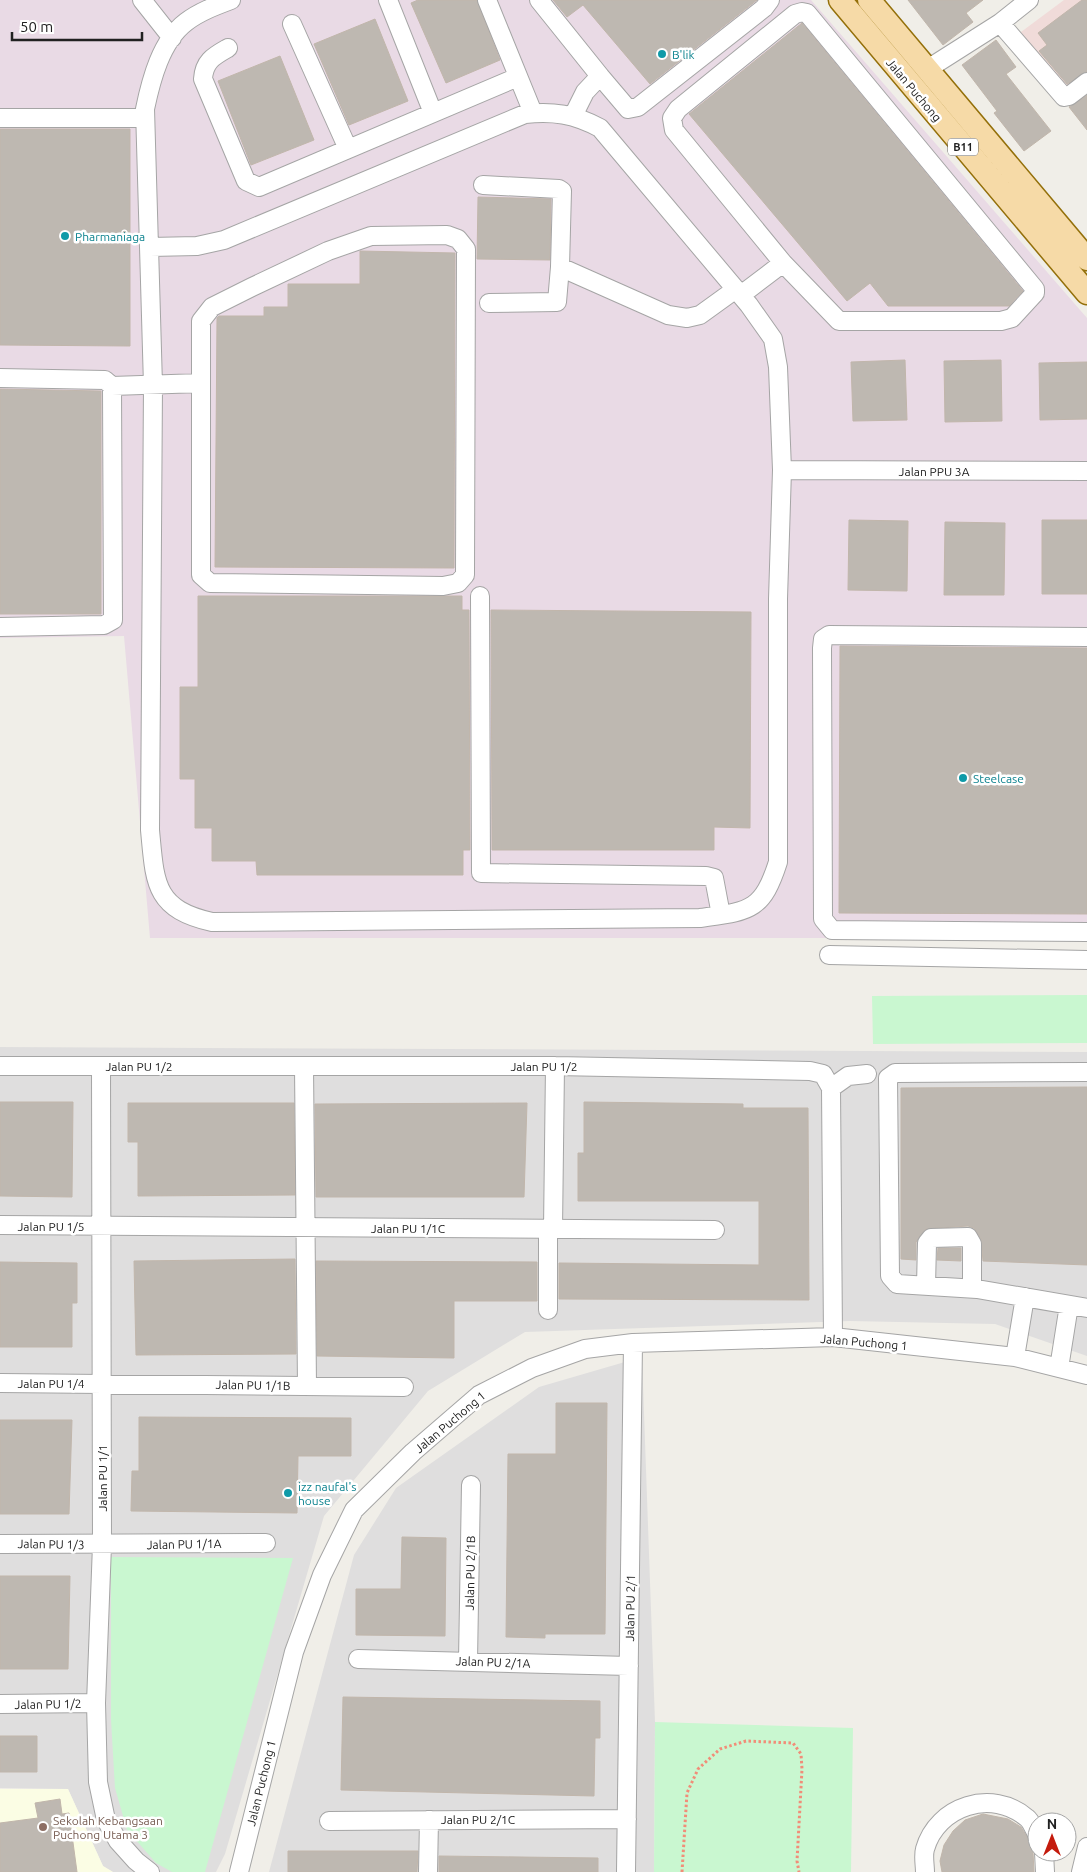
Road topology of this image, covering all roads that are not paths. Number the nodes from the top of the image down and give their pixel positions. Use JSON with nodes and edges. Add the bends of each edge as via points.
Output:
{"nodes":[{"id":1,"x":142,"y":0,"type":"edge"},
{"id":2,"x":231,"y":0,"type":"edge"},
{"id":3,"x":388,"y":0,"type":"edge"},
{"id":4,"x":487,"y":0,"type":"edge"},
{"id":5,"x":539,"y":0,"type":"edge"},
{"id":6,"x":770,"y":0,"type":"edge"},
{"id":7,"x":840,"y":0,"type":"edge"},
{"id":8,"x":869,"y":0,"type":"edge"},
{"id":9,"x":1029,"y":0,"type":"edge"},
{"id":10,"x":1000,"y":23,"type":"junction"},
{"id":11,"x":292,"y":24,"type":"dead end"},
{"id":12,"x":172,"y":38,"type":"junction"},
{"id":13,"x":228,"y":48,"type":"dead end"},
{"id":14,"x":926,"y":70,"type":"junction"},
{"id":15,"x":600,"y":76,"type":"junction"},
{"id":16,"x":518,"y":77,"type":"junction"},
{"id":17,"x":1087,"y":82,"type":"edge"},
{"id":18,"x":433,"y":113,"type":"junction"},
{"id":19,"x":533,"y":113,"type":"junction"},
{"id":20,"x":573,"y":116,"type":"junction"},
{"id":21,"x":0,"y":118,"type":"edge"},
{"id":22,"x":145,"y":118,"type":"junction"},
{"id":23,"x":348,"y":149,"type":"junction"},
{"id":24,"x":483,"y":185,"type":"dead end"},
{"id":25,"x":150,"y":247,"type":"junction"},
{"id":26,"x":1087,"y":259,"type":"edge"},
{"id":27,"x":783,"y":263,"type":"junction"},
{"id":28,"x":560,"y":267,"type":"junction"},
{"id":29,"x":738,"y":292,"type":"junction"},
{"id":30,"x":1087,"y":293,"type":"edge"},
{"id":31,"x":489,"y":303,"type":"dead end"},
{"id":32,"x":0,"y":378,"type":"edge"},
{"id":33,"x":202,"y":383,"type":"junction"},
{"id":34,"x":153,"y":385,"type":"junction"},
{"id":35,"x":112,"y":386,"type":"junction"},
{"id":36,"x":782,"y":470,"type":"junction"},
{"id":37,"x":1087,"y":471,"type":"edge"},
{"id":38,"x":480,"y":596,"type":"dead end"},
{"id":39,"x":0,"y":627,"type":"edge"},
{"id":40,"x":1087,"y":637,"type":"edge"},
{"id":41,"x":721,"y":915,"type":"junction"},
{"id":42,"x":1087,"y":932,"type":"edge"},
{"id":43,"x":829,"y":955,"type":"dead end"},
{"id":44,"x":1087,"y":960,"type":"edge"},
{"id":45,"x":0,"y":1066,"type":"edge"},
{"id":46,"x":101,"y":1066,"type":"junction"},
{"id":47,"x":304,"y":1066,"type":"junction"},
{"id":48,"x":555,"y":1066,"type":"junction"},
{"id":49,"x":1087,"y":1072,"type":"edge"},
{"id":50,"x":867,"y":1074,"type":"dead end"},
{"id":51,"x":832,"y":1088,"type":"junction"},
{"id":52,"x":0,"y":1226,"type":"edge"},
{"id":53,"x":102,"y":1226,"type":"junction"},
{"id":54,"x":306,"y":1227,"type":"junction"},
{"id":55,"x":551,"y":1229,"type":"junction"},
{"id":56,"x":715,"y":1230,"type":"dead end"},
{"id":57,"x":926,"y":1286,"type":"junction"},
{"id":58,"x":972,"y":1288,"type":"junction"},
{"id":59,"x":1025,"y":1297,"type":"junction"},
{"id":60,"x":1069,"y":1305,"type":"junction"},
{"id":61,"x":1087,"y":1308,"type":"edge"},
{"id":62,"x":548,"y":1310,"type":"dead end"},
{"id":63,"x":834,"y":1337,"type":"junction"},
{"id":64,"x":633,"y":1343,"type":"junction"},
{"id":65,"x":1015,"y":1357,"type":"junction"},
{"id":66,"x":1059,"y":1368,"type":"junction"},
{"id":67,"x":1087,"y":1375,"type":"edge"},
{"id":68,"x":0,"y":1383,"type":"edge"},
{"id":69,"x":102,"y":1383,"type":"junction"},
{"id":70,"x":307,"y":1386,"type":"junction"},
{"id":71,"x":404,"y":1387,"type":"dead end"},
{"id":72,"x":471,"y":1485,"type":"dead end"},
{"id":73,"x":266,"y":1543,"type":"dead end"},
{"id":74,"x":0,"y":1544,"type":"edge"},
{"id":75,"x":102,"y":1545,"type":"junction"},
{"id":76,"x":358,"y":1659,"type":"dead end"},
{"id":77,"x":468,"y":1661,"type":"junction"},
{"id":78,"x":629,"y":1666,"type":"junction"},
{"id":79,"x":96,"y":1703,"type":"junction"},
{"id":80,"x":0,"y":1704,"type":"edge"},
{"id":81,"x":1027,"y":1818,"type":"edge"},
{"id":82,"x":627,"y":1819,"type":"junction"},
{"id":83,"x":429,"y":1820,"type":"junction"},
{"id":84,"x":328,"y":1821,"type":"dead end"},
{"id":85,"x":1087,"y":1847,"type":"edge"},
{"id":86,"x":150,"y":1872,"type":"edge"},
{"id":87,"x":239,"y":1872,"type":"edge"},
{"id":88,"x":428,"y":1872,"type":"edge"},
{"id":89,"x":626,"y":1872,"type":"edge"},
{"id":90,"x":926,"y":1872,"type":"edge"},
{"id":91,"x":1081,"y":1872,"type":"edge"}],
"edges":[{"from":1,"to":12,"type":"street"},
{"from":2,"to":12,"type":"street","via":[[184,23]]},
{"from":3,"to":18,"type":"street"},
{"from":4,"to":16,"type":"street"},
{"from":5,"to":15,"type":"street"},
{"from":6,"to":15,"type":"street","via":[[638,107],[628,109]]},
{"from":7,"to":30,"type":"main road","name":"Jalan Puchong","number":"B11"},
{"from":8,"to":14,"type":"main road","name":"Jalan Puchong","number":"B11"},
{"from":9,"to":10,"type":"street"},
{"from":10,"to":14,"type":"street"},
{"from":10,"to":17,"type":"street","via":[[1064,97]]},
{"from":11,"to":23,"type":"street"},
{"from":12,"to":22,"type":"street","via":[[151,82]]},
{"from":13,"to":23,"type":"street","via":[[210,57],[204,79],[246,181],[259,187]]},
{"from":14,"to":26,"type":"main road","name":"Jalan Puchong","number":"B11"},
{"from":15,"to":20,"type":"street","via":[[586,92]]},
{"from":16,"to":18,"type":"street"},
{"from":16,"to":19,"type":"street"},
{"from":18,"to":23,"type":"street"},
{"from":19,"to":20,"type":"street","via":[[551,111]]},
{"from":19,"to":25,"type":"street","via":[[484,130],[224,240],[197,246]]},
{"from":20,"to":29,"type":"street","via":[[600,128]]},
{"from":21,"to":22,"type":"street"},
{"from":22,"to":25,"type":"street"},
{"from":24,"to":28,"type":"street","via":[[562,191]]},
{"from":25,"to":34,"type":"street"},
{"from":27,"to":27,"type":"street","via":[[839,321],[1001,321],[1012,318],[1035,294],[1035,289],[814,21],[802,12],[795,14],[678,109],[672,118],[674,130]]},
{"from":27,"to":29,"type":"street"},
{"from":28,"to":29,"type":"street","via":[[668,315],[687,318],[700,315]]},
{"from":28,"to":31,"type":"street","via":[[555,304]]},
{"from":29,"to":36,"type":"street","via":[[773,339],[778,367]]},
{"from":32,"to":35,"type":"street","via":[[105,380]]},
{"from":33,"to":33,"type":"street","via":[[202,321],[212,307],[328,251],[371,236],[448,235],[458,239],[466,249],[465,575],[458,583],[443,586],[210,583],[201,575]]},
{"from":33,"to":34,"type":"street"},
{"from":34,"to":35,"type":"street"},
{"from":34,"to":41,"type":"street","via":[[150,830],[153,866],[159,888],[170,906],[212,922],[690,918]]},
{"from":35,"to":39,"type":"street","via":[[113,620],[104,625]]},
{"from":36,"to":37,"type":"street","name":"Jalan PPU 3A"},
{"from":36,"to":41,"type":"street","via":[[778,600],[778,862],[771,886],[756,905],[738,913]]},
{"from":38,"to":41,"type":"street","via":[[482,872],[706,876],[714,878]]},
{"from":40,"to":42,"type":"street","via":[[829,635],[822,639],[822,648],[823,919],[832,930]]},
{"from":43,"to":44,"type":"street"},
{"from":45,"to":46,"type":"street","name":"Jalan PU 1/2"},
{"from":46,"to":47,"type":"street","name":"Jalan PU 1/2"},
{"from":46,"to":53,"type":"street","name":"Jalan PU 1/1"},
{"from":47,"to":48,"type":"street","name":"Jalan PU 1/2"},
{"from":47,"to":54,"type":"street"},
{"from":48,"to":51,"type":"street","name":"Jalan PU 1/2","via":[[810,1071],[823,1074]]},
{"from":48,"to":55,"type":"street"},
{"from":49,"to":57,"type":"street","via":[[890,1074],[890,1276],[896,1284]]},
{"from":50,"to":51,"type":"street","via":[[848,1076]]},
{"from":51,"to":63,"type":"street"},
{"from":52,"to":53,"type":"street","name":"Jalan PU 1/5"},
{"from":53,"to":54,"type":"street","name":"Jalan PU 1/1C"},
{"from":53,"to":69,"type":"street","name":"Jalan PU 1/1"},
{"from":54,"to":55,"type":"street","name":"Jalan PU 1/1C"},
{"from":54,"to":70,"type":"street"},
{"from":55,"to":56,"type":"street","name":"Jalan PU 1/1C"},
{"from":55,"to":62,"type":"street"},
{"from":57,"to":58,"type":"street"},
{"from":57,"to":58,"type":"street","via":[[927,1243],[931,1238],[968,1237],[972,1244]]},
{"from":58,"to":59,"type":"street"},
{"from":59,"to":60,"type":"street"},
{"from":59,"to":65,"type":"street"},
{"from":60,"to":61,"type":"street"},
{"from":60,"to":66,"type":"street"},
{"from":63,"to":64,"type":"street","name":"Jalan Puchong 1"},
{"from":63,"to":65,"type":"street","name":"Jalan Puchong 1"},
{"from":64,"to":78,"type":"street","name":"Jalan PU 2/1"},
{"from":64,"to":87,"type":"street","name":"Jalan Puchong 1","via":[[586,1349],[532,1368],[479,1395],[413,1452],[354,1510],[322,1575],[294,1652]]},
{"from":65,"to":66,"type":"street","name":"Jalan Puchong 1"},
{"from":66,"to":67,"type":"street","name":"Jalan Puchong 1"},
{"from":68,"to":69,"type":"street","name":"Jalan PU 1/4"},
{"from":69,"to":70,"type":"street","name":"Jalan PU 1/1B"},
{"from":69,"to":75,"type":"street","name":"Jalan PU 1/1"},
{"from":70,"to":71,"type":"street","name":"Jalan PU 1/1B"},
{"from":72,"to":77,"type":"street","name":"Jalan PU 2/1B"},
{"from":73,"to":75,"type":"street","name":"Jalan PU 1/1A"},
{"from":74,"to":75,"type":"street","name":"Jalan PU 1/3"},
{"from":75,"to":79,"type":"street","name":"Jalan PU 1/1"},
{"from":76,"to":77,"type":"street","name":"Jalan PU 2/1A"},
{"from":77,"to":78,"type":"street","name":"Jalan PU 2/1A"},
{"from":78,"to":82,"type":"street","name":"Jalan PU 2/1"},
{"from":79,"to":80,"type":"street","name":"Jalan PU 1/2"},
{"from":79,"to":86,"type":"street","name":"Jalan PU 1/1","via":[[98,1782],[106,1820],[118,1841]]},
{"from":81,"to":90,"type":"street","via":[[998,1803],[966,1805],[939,1822],[924,1850]]},
{"from":82,"to":83,"type":"street","name":"Jalan PU 2/1C"},
{"from":82,"to":89,"type":"street","name":"Jalan PU 2/1"},
{"from":83,"to":84,"type":"street","name":"Jalan PU 2/1C"},
{"from":83,"to":88,"type":"street"},
{"from":85,"to":91,"type":"street"}]}
